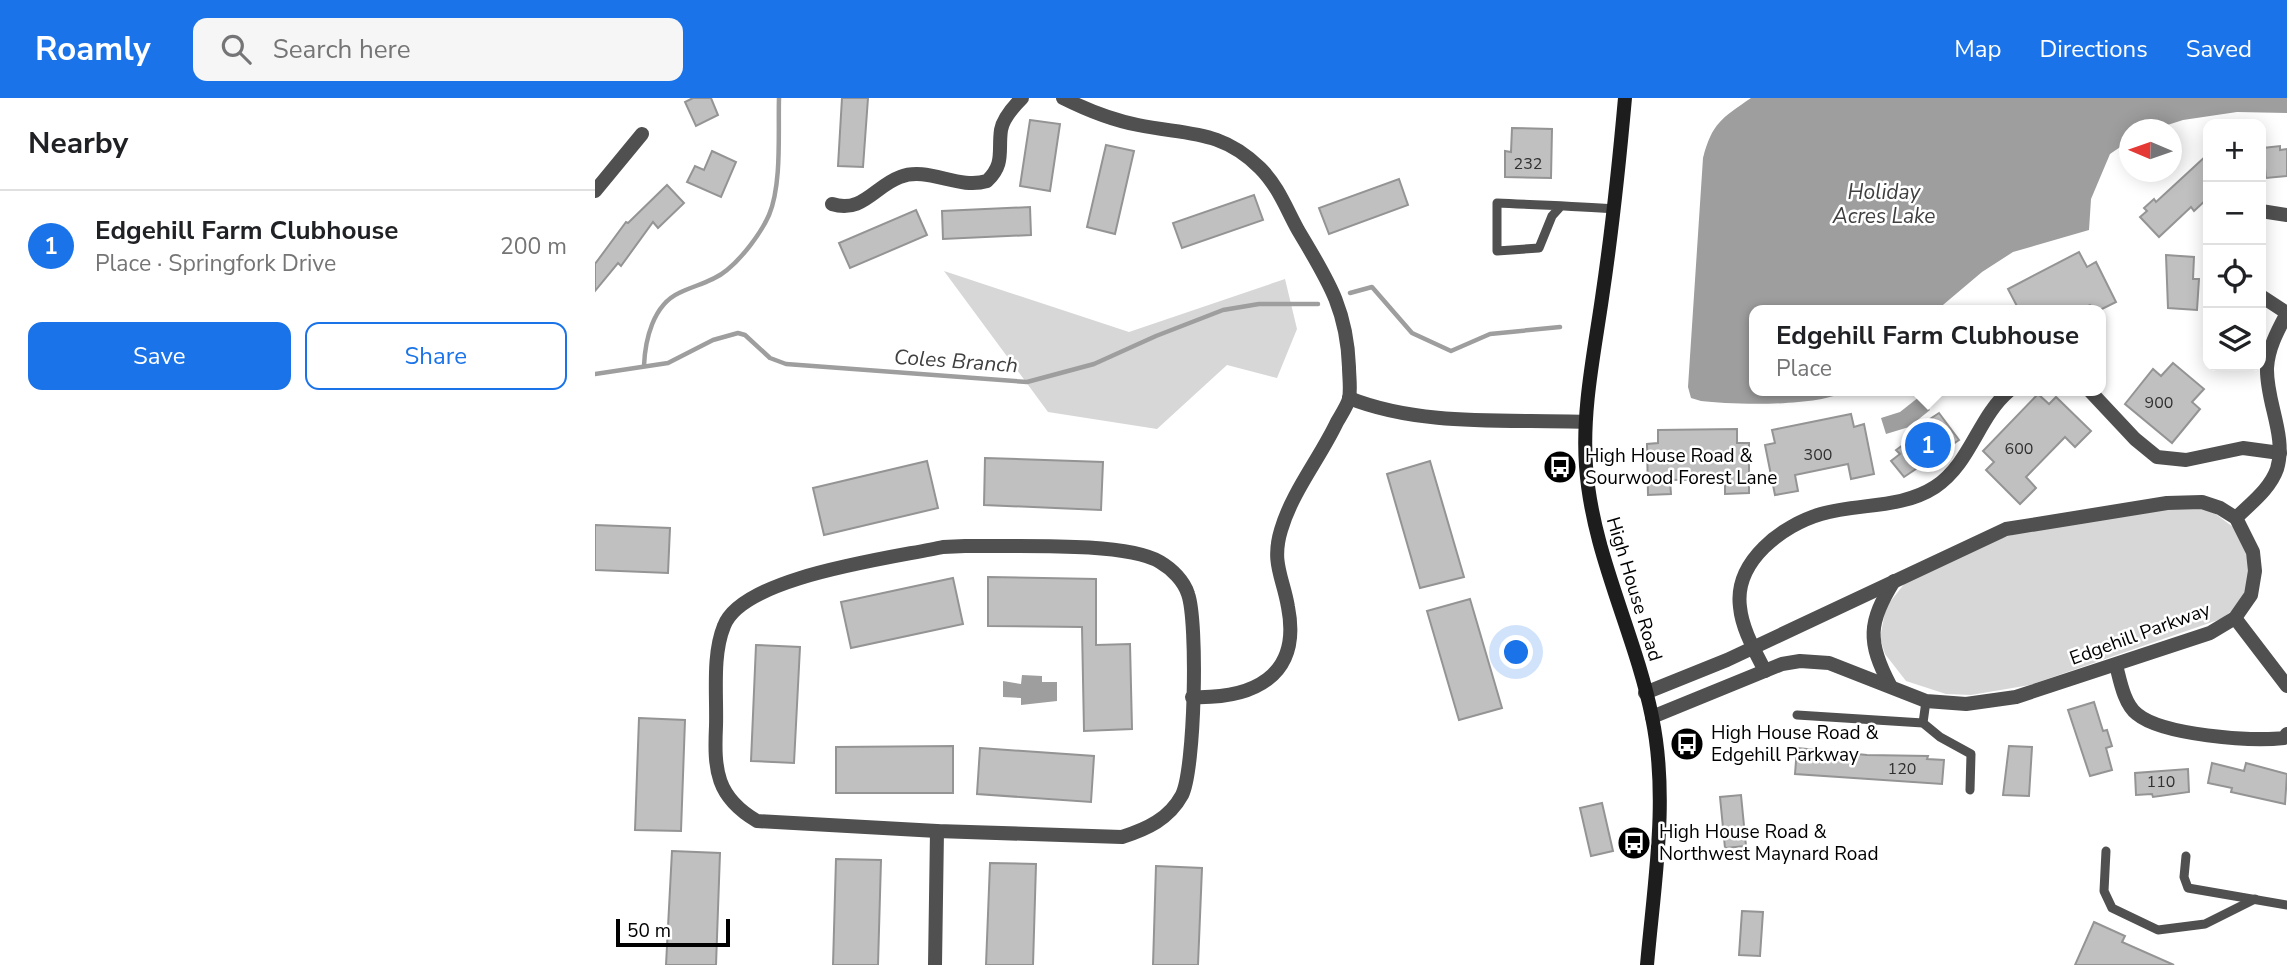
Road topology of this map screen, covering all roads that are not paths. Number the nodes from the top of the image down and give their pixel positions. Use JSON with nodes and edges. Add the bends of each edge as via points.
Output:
{"nodes":[{"id":1,"x":1022,"y":98,"type":"edge"},
{"id":2,"x":1063,"y":98,"type":"edge"},
{"id":3,"x":1625,"y":98,"type":"edge"},
{"id":4,"x":642,"y":134,"type":"dead end"},
{"id":5,"x":595,"y":191,"type":"edge"},
{"id":6,"x":832,"y":204,"type":"dead end"},
{"id":7,"x":1561,"y":206,"type":"junction"},
{"id":8,"x":1615,"y":209,"type":"junction"},
{"id":9,"x":2266,"y":212,"type":"edge"},
{"id":10,"x":2287,"y":215,"type":"edge"},
{"id":11,"x":2266,"y":299,"type":"edge"},
{"id":12,"x":2287,"y":313,"type":"edge"},
{"id":13,"x":2004,"y":396,"type":"edge"},
{"id":14,"x":2096,"y":396,"type":"edge"},
{"id":15,"x":1349,"y":398,"type":"junction"},
{"id":16,"x":1585,"y":422,"type":"junction"},
{"id":17,"x":2280,"y":453,"type":"junction"},
{"id":18,"x":2236,"y":518,"type":"junction"},
{"id":19,"x":1895,"y":580,"type":"junction"},
{"id":20,"x":2235,"y":618,"type":"junction"},
{"id":21,"x":1753,"y":647,"type":"junction"},
{"id":22,"x":2116,"y":665,"type":"junction"},
{"id":23,"x":1765,"y":671,"type":"junction"},
{"id":24,"x":1890,"y":685,"type":"junction"},
{"id":25,"x":2287,"y":686,"type":"edge"},
{"id":26,"x":1645,"y":693,"type":"junction"},
{"id":27,"x":1192,"y":697,"type":"junction"},
{"id":28,"x":1926,"y":702,"type":"junction"},
{"id":29,"x":1797,"y":715,"type":"dead end"},
{"id":30,"x":1652,"y":717,"type":"junction"},
{"id":31,"x":1923,"y":723,"type":"junction"},
{"id":32,"x":2287,"y":734,"type":"edge"},
{"id":33,"x":1970,"y":790,"type":"dead end"},
{"id":34,"x":937,"y":831,"type":"junction"},
{"id":35,"x":2106,"y":851,"type":"dead end"},
{"id":36,"x":2186,"y":856,"type":"dead end"},
{"id":37,"x":2255,"y":899,"type":"junction"},
{"id":38,"x":2287,"y":906,"type":"edge"},
{"id":39,"x":935,"y":965,"type":"edge"},
{"id":40,"x":1647,"y":965,"type":"edge"}],
"edges":[{"from":1,"to":6,"type":"street","via":[[1001,129],[1000,164],[987,181],[900,177],[859,204],[848,208]]},
{"from":2,"to":15,"type":"street","via":[[1134,125],[1211,136],[1258,166],[1279,192],[1339,302],[1348,336]]},
{"from":3,"to":8,"type":"main road","name":"High House Road"},
{"from":4,"to":5,"type":"street"},
{"from":7,"to":7,"type":"lane","via":[[1497,203],[1497,251],[1539,247]]},
{"from":7,"to":8,"type":"lane"},
{"from":8,"to":16,"type":"main road","name":"High House Road"},
{"from":9,"to":10,"type":"street"},
{"from":11,"to":12,"type":"street"},
{"from":12,"to":17,"type":"street","via":[[2273,340],[2267,368]]},
{"from":13,"to":21,"type":"street","via":[[1962,460],[1934,487],[1902,500],[1823,513],[1791,526],[1757,554],[1739,597]]},
{"from":14,"to":17,"type":"street","via":[[2157,457],[2186,460],[2243,448]]},
{"from":15,"to":16,"type":"street","via":[[1381,411],[1414,416]]},
{"from":15,"to":27,"type":"street","via":[[1281,528],[1279,581],[1290,629],[1280,665],[1248,693]]},
{"from":16,"to":26,"type":"main road","name":"High House Road","via":[[1590,506]]},
{"from":17,"to":18,"type":"street","via":[[2269,486]]},
{"from":18,"to":19,"type":"street","via":[[2211,505],[2187,502],[2033,523],[1988,536]]},
{"from":18,"to":20,"type":"street","name":"Edgehill Parkway","via":[[2247,534],[2255,571],[2251,595]]},
{"from":19,"to":21,"type":"street"},
{"from":19,"to":24,"type":"street","via":[[1879,604],[1872,633],[1879,665]]},
{"from":20,"to":22,"type":"street","name":"Edgehill Parkway","via":[[2210,633]]},
{"from":20,"to":25,"type":"street"},
{"from":21,"to":23,"type":"street"},
{"from":21,"to":26,"type":"street"},
{"from":22,"to":28,"type":"street","name":"Edgehill Parkway","via":[[2016,697],[1966,704]]},
{"from":22,"to":32,"type":"street","via":[[2134,713],[2158,728],[2264,740]]},
{"from":23,"to":24,"type":"street","name":"Edgehill Parkway","via":[[1782,664],[1819,661]]},
{"from":23,"to":30,"type":"street","name":"Edgehill Parkway"},
{"from":24,"to":28,"type":"street","name":"Edgehill Parkway"},
{"from":26,"to":30,"type":"main road","name":"High House Road"},
{"from":27,"to":34,"type":"street","via":[[1189,775],[1173,808],[1145,830],[1122,836]]},
{"from":27,"to":34,"type":"street","via":[[1194,626],[1187,590],[1160,562],[1119,550],[943,547],[787,581],[737,607],[724,624],[719,643],[716,768],[729,799],[757,821]]},
{"from":28,"to":31,"type":"lane"},
{"from":29,"to":31,"type":"lane"},
{"from":30,"to":40,"type":"main road","name":"High House Road","via":[[1660,788]]},
{"from":31,"to":33,"type":"lane","via":[[1971,754]]},
{"from":34,"to":39,"type":"street"},
{"from":35,"to":37,"type":"lane","via":[[2104,891],[2112,908],[2158,930],[2205,924]]},
{"from":36,"to":37,"type":"lane","via":[[2188,888]]},
{"from":37,"to":38,"type":"lane"}]}
